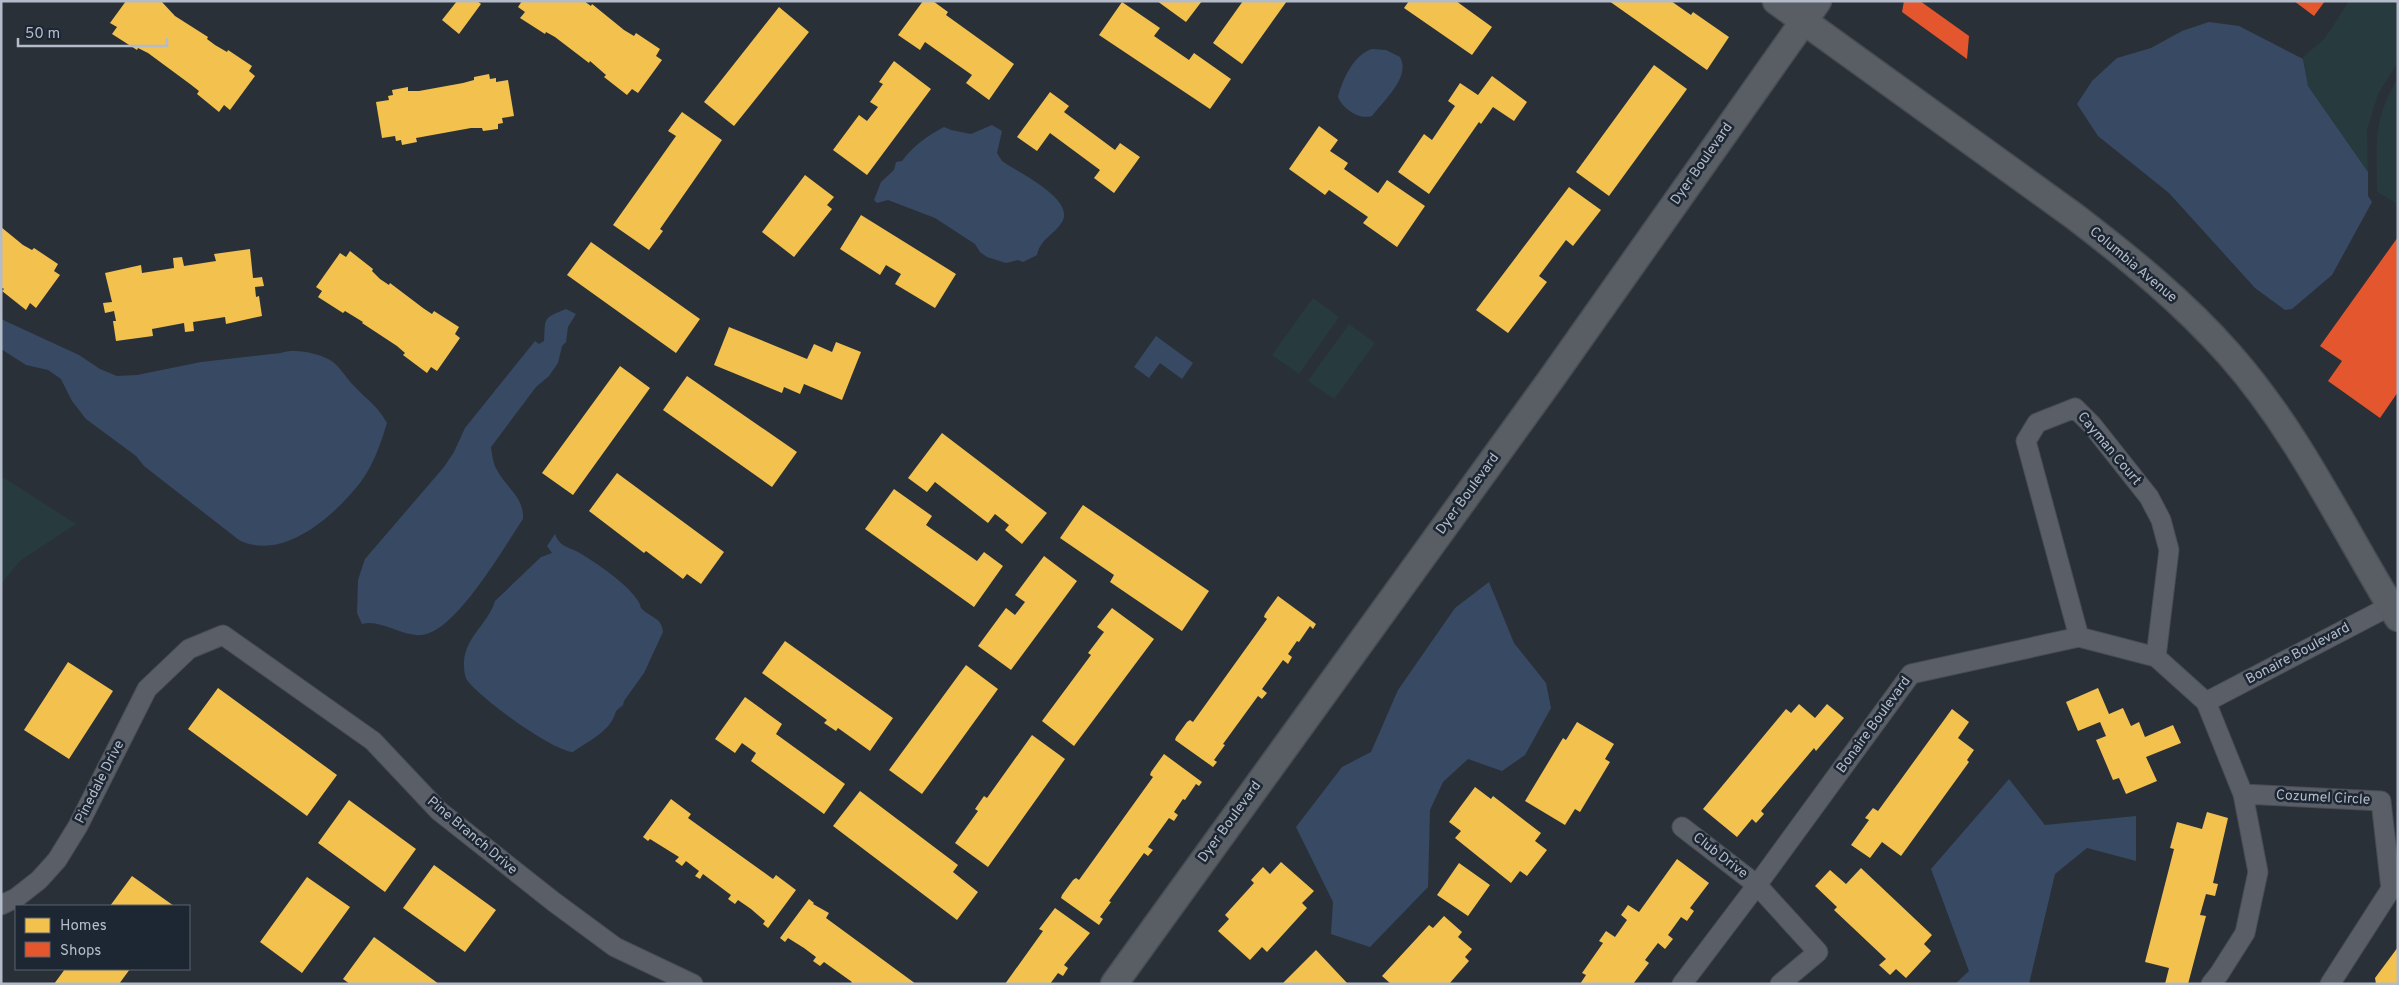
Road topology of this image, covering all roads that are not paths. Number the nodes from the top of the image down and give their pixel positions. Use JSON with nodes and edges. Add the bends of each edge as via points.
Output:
{"nodes":[{"id":1,"x":1776,"y":1,"type":"edge"},
{"id":2,"x":1811,"y":11,"type":"edge"},
{"id":3,"x":2394,"y":612,"type":"edge"},
{"id":4,"x":2079,"y":637,"type":"junction"},
{"id":5,"x":189,"y":649,"type":"joint"},
{"id":6,"x":2156,"y":657,"type":"junction"},
{"id":7,"x":2206,"y":702,"type":"junction"},
{"id":8,"x":2243,"y":794,"type":"junction"},
{"id":9,"x":1682,"y":827,"type":"dead end"},
{"id":10,"x":1757,"y":885,"type":"junction"},
{"id":11,"x":1,"y":905,"type":"edge"},
{"id":12,"x":693,"y":984,"type":"edge"},
{"id":13,"x":1114,"y":984,"type":"edge"},
{"id":14,"x":1682,"y":984,"type":"edge"},
{"id":15,"x":1780,"y":984,"type":"edge"},
{"id":16,"x":2211,"y":984,"type":"edge"},
{"id":17,"x":2330,"y":984,"type":"edge"}],
"edges":[{"from":1,"to":2,"type":"main road","name":"Columbia Avenue"},
{"from":2,"to":3,"type":"main road","name":"Columbia Avenue","via":[[2116,248],[2192,315],[2229,354],[2286,430]]},
{"from":2,"to":13,"type":"main road","name":"Dyer Boulevard","via":[[1549,382]]},
{"from":3,"to":7,"type":"street","name":"Bonaire Boulevard"},
{"from":4,"to":6,"type":"street","name":"Bonaire Boulevard"},
{"from":4,"to":6,"type":"street","name":"Cayman Court","via":[[2026,441],[2037,423],[2075,408],[2149,497],[2162,520],[2169,550]]},
{"from":4,"to":10,"type":"street","name":"Bonaire Boulevard","via":[[1911,674]]},
{"from":5,"to":11,"type":"street","name":"Pinedale Drive","via":[[146,689],[78,826],[57,860],[39,880]]},
{"from":5,"to":12,"type":"street","name":"Pine Branch Drive","via":[[223,635],[373,741],[439,811],[599,936],[615,947]]},
{"from":6,"to":7,"type":"street","name":"Bonaire Boulevard"},
{"from":7,"to":8,"type":"street","name":"Bonaire Boulevard"},
{"from":8,"to":16,"type":"street","name":"Bonaire Boulevard","via":[[2258,872],[2245,932]]},
{"from":8,"to":17,"type":"street","name":"Cozumel Circle","via":[[2381,800],[2391,889]]},
{"from":9,"to":10,"type":"street","name":"Club Drive"},
{"from":10,"to":14,"type":"street","name":"Bonaire Boulevard"},
{"from":10,"to":15,"type":"street","name":"Club Drive","via":[[1818,952]]}]}
